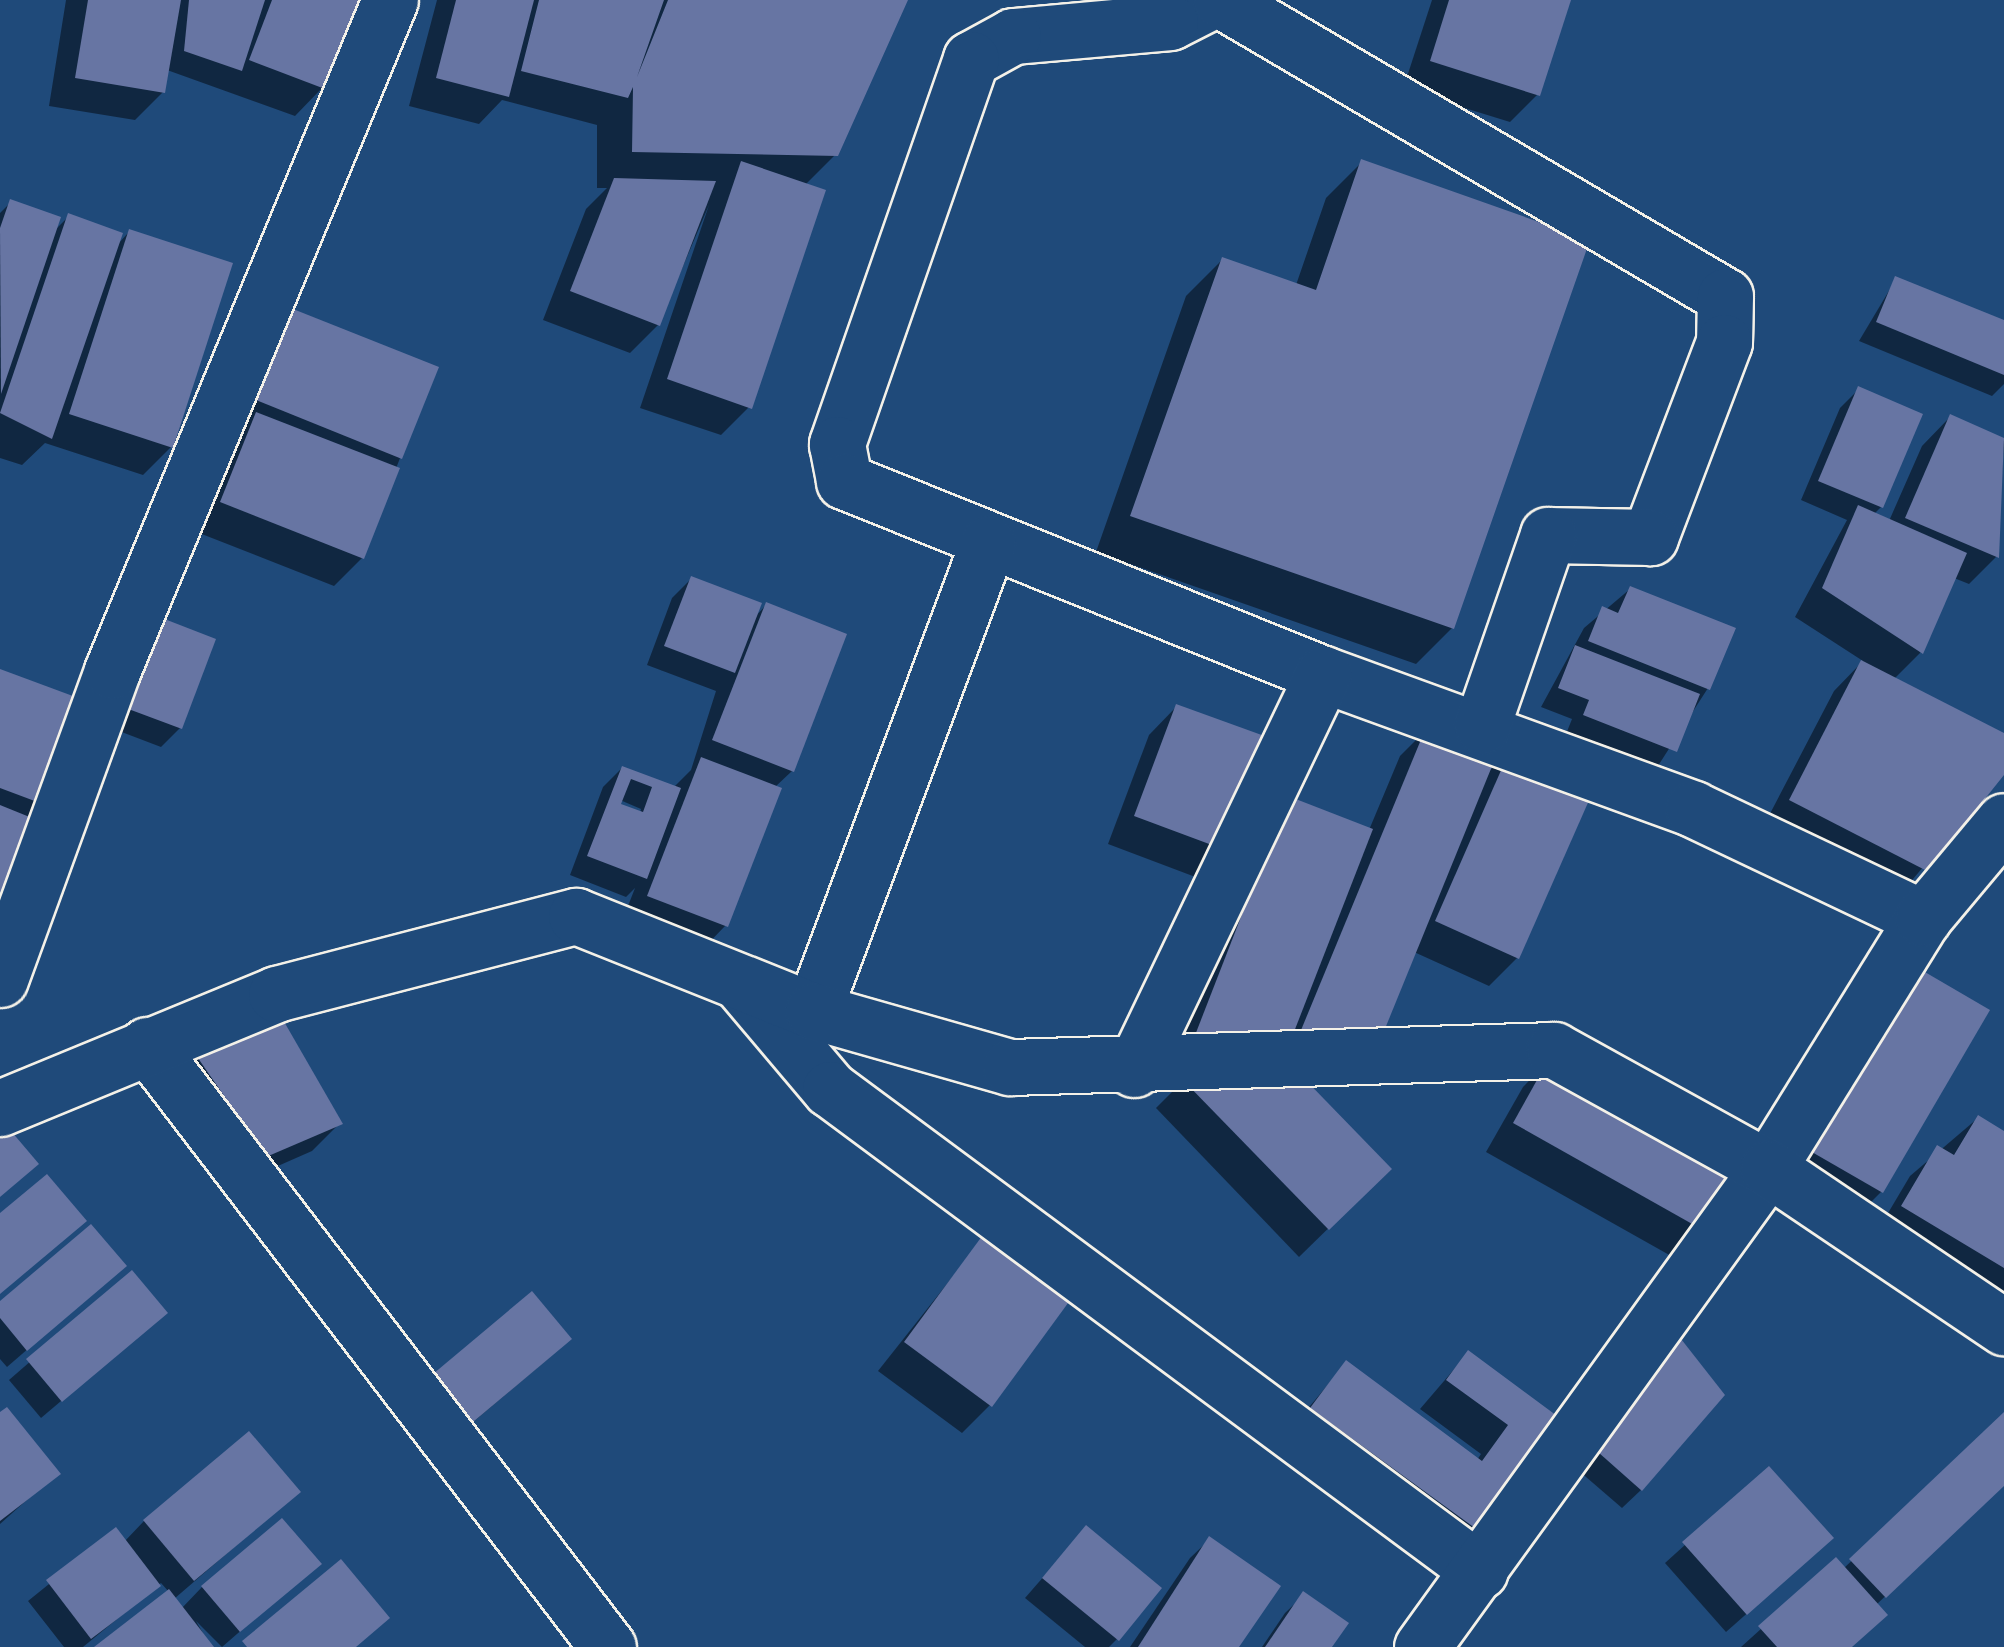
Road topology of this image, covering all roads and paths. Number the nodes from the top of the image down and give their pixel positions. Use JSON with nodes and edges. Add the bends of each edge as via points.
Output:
{"nodes":[{"id":1,"x":390,"y":0,"type":"edge"},
{"id":2,"x":1217,"y":0,"type":"edge"},
{"id":3,"x":988,"y":544,"type":"junction"},
{"id":4,"x":1324,"y":674,"type":"junction"},
{"id":5,"x":1482,"y":726,"type":"junction"},
{"id":6,"x":2004,"y":822,"type":"edge"},
{"id":7,"x":1923,"y":918,"type":"junction"},
{"id":8,"x":0,"y":979,"type":"edge"},
{"id":9,"x":742,"y":985,"type":"junction"},
{"id":10,"x":813,"y":1011,"type":"junction"},
{"id":11,"x":147,"y":1044,"type":"junction"},
{"id":12,"x":1134,"y":1069,"type":"junction"},
{"id":13,"x":0,"y":1108,"type":"edge"},
{"id":14,"x":1768,"y":1168,"type":"junction"},
{"id":15,"x":2004,"y":1327,"type":"edge"},
{"id":16,"x":1480,"y":1571,"type":"junction"},
{"id":17,"x":608,"y":1647,"type":"edge"},
{"id":18,"x":1422,"y":1647,"type":"edge"}],
"edges":[{"from":1,"to":8,"type":"street","via":[[112,671]]},
{"from":2,"to":3,"type":"street","via":[[1170,22],[990,44],[971,59],[949,108],[836,464],[859,493]]},
{"from":2,"to":5,"type":"street","via":[[1725,296],[1724,342],[1650,537],[1548,535]]},
{"from":3,"to":4,"type":"street"},
{"from":3,"to":10,"type":"street"},
{"from":4,"to":5,"type":"street"},
{"from":4,"to":12,"type":"street"},
{"from":5,"to":7,"type":"street","via":[[1693,808]]},
{"from":6,"to":7,"type":"street"},
{"from":7,"to":14,"type":"street"},
{"from":9,"to":10,"type":"street"},
{"from":9,"to":11,"type":"street","via":[[562,916],[276,994]]},
{"from":9,"to":16,"type":"street","via":[[830,1089]]},
{"from":10,"to":12,"type":"street","via":[[1010,1067]]},
{"from":11,"to":13,"type":"street"},
{"from":11,"to":17,"type":"street"},
{"from":12,"to":14,"type":"street","via":[[1554,1050]]},
{"from":14,"to":15,"type":"street"},
{"from":14,"to":16,"type":"street"},
{"from":16,"to":18,"type":"street"}]}
